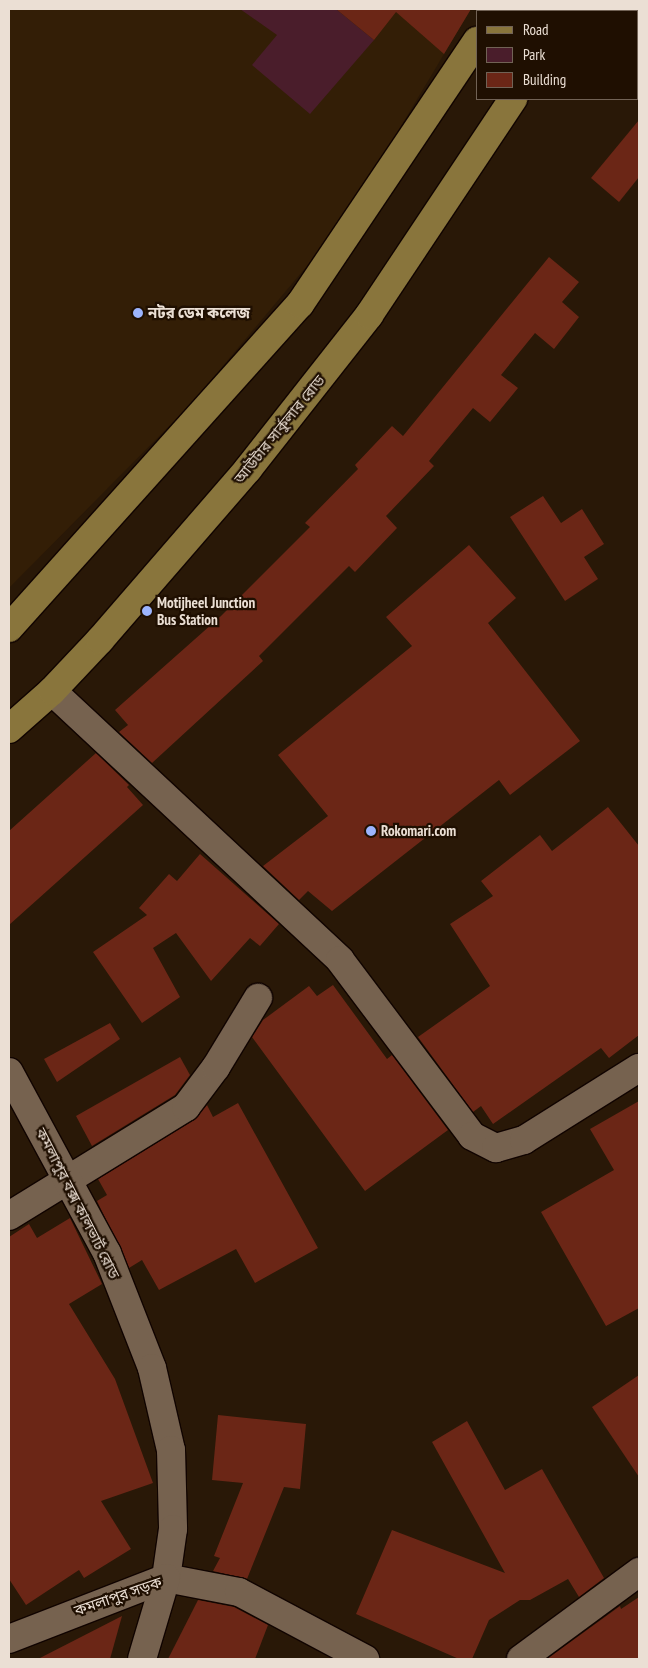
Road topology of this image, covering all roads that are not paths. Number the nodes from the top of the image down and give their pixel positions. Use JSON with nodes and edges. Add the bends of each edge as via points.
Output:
{"nodes":[{"id":1,"x":476,"y":42,"type":"edge"},
{"id":2,"x":512,"y":100,"type":"edge"},
{"id":3,"x":9,"y":628,"type":"edge"},
{"id":4,"x":52,"y":691,"type":"junction"},
{"id":5,"x":9,"y":728,"type":"edge"},
{"id":6,"x":258,"y":998,"type":"dead end"},
{"id":7,"x":639,"y":1068,"type":"edge"},
{"id":8,"x":9,"y":1072,"type":"edge"},
{"id":9,"x":68,"y":1180,"type":"junction"},
{"id":10,"x":9,"y":1216,"type":"edge"},
{"id":11,"x":639,"y":1572,"type":"edge"},
{"id":12,"x":166,"y":1578,"type":"junction"},
{"id":13,"x":9,"y":1639,"type":"edge"},
{"id":14,"x":142,"y":1659,"type":"edge"},
{"id":15,"x":365,"y":1659,"type":"edge"},
{"id":16,"x":522,"y":1659,"type":"edge"}],
"edges":[{"from":1,"to":3,"type":"main road","via":[[300,304]]},
{"from":2,"to":4,"type":"main road","name":"আউটার সার্কুলার রোড","via":[[370,315],[248,469]]},
{"from":4,"to":5,"type":"main road","name":"আউটার সার্কুলার রোড"},
{"from":4,"to":7,"type":"street","via":[[340,960],[472,1136],[496,1148],[524,1140]]},
{"from":6,"to":9,"type":"street","via":[[216,1067],[186,1107]]},
{"from":8,"to":9,"type":"street","name":"কমলাপুর বক্স কালভার্ট রোড"},
{"from":9,"to":10,"type":"street"},
{"from":9,"to":12,"type":"street","name":"কমলাপুর বক্স কালভার্ট রোড","via":[[106,1253],[152,1368],[171,1450],[173,1529]]},
{"from":11,"to":16,"type":"street"},
{"from":12,"to":13,"type":"street","name":"কমলাপুর সড়ক","via":[[104,1599]]},
{"from":12,"to":14,"type":"street","name":"কমলাপুর বক্স কালভার্ট রোড"},
{"from":12,"to":15,"type":"street","name":"কমলাপুর সড়ক","via":[[238,1592]]}]}
